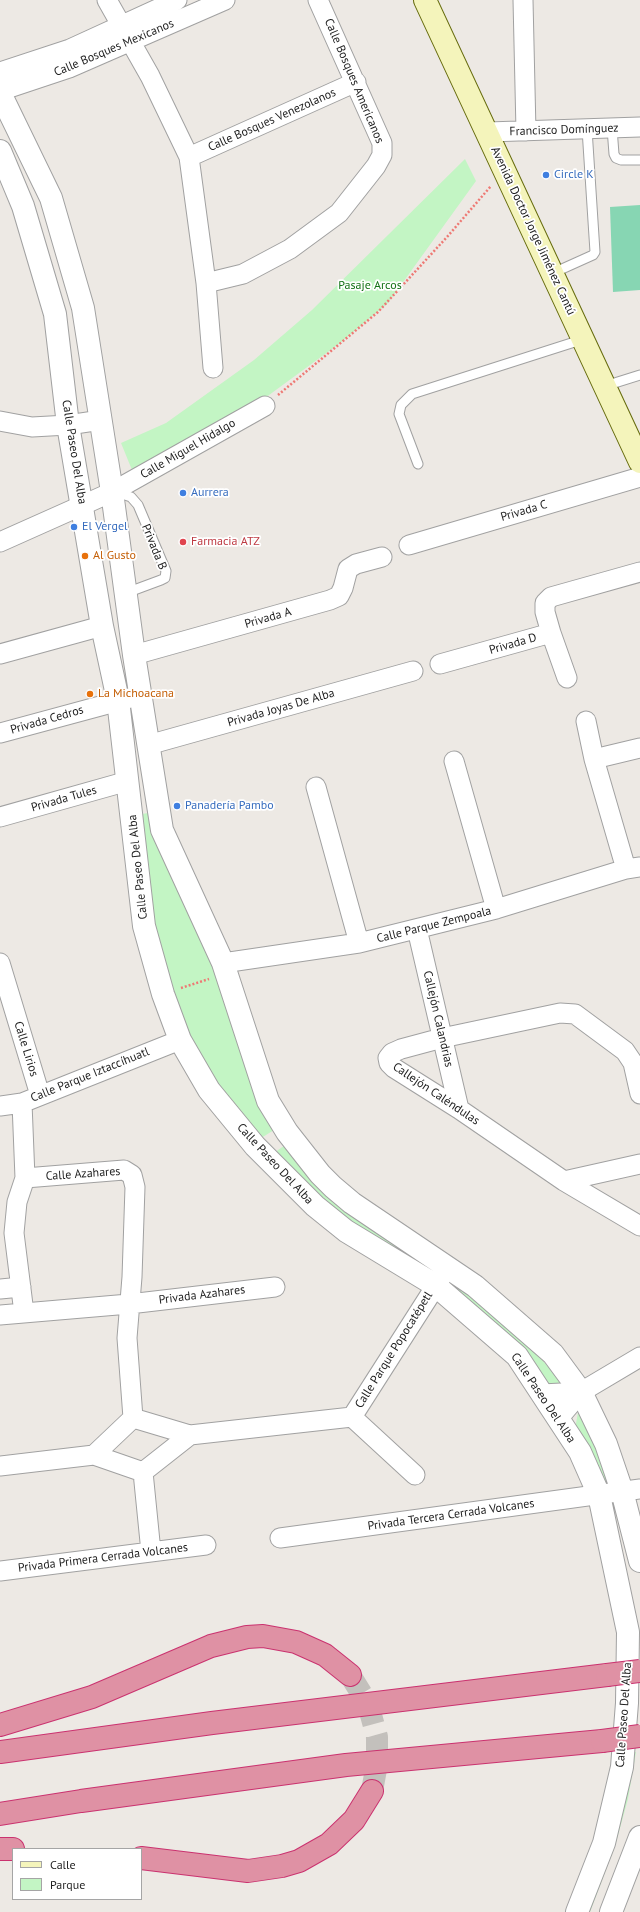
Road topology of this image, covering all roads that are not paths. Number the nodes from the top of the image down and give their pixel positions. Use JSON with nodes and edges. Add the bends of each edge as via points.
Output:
{"nodes":[{"id":1,"x":107,"y":0,"type":"edge"},
{"id":2,"x":177,"y":0,"type":"edge"},
{"id":3,"x":225,"y":0,"type":"edge"},
{"id":4,"x":318,"y":0,"type":"edge"},
{"id":5,"x":425,"y":0,"type":"edge"},
{"id":6,"x":523,"y":0,"type":"edge"},
{"id":7,"x":122,"y":25,"type":"junction"},
{"id":8,"x":132,"y":41,"type":"junction"},
{"id":9,"x":0,"y":72,"type":"edge"},
{"id":10,"x":356,"y":82,"type":"junction"},
{"id":11,"x":0,"y":92,"type":"edge"},
{"id":12,"x":640,"y":127,"type":"edge"},
{"id":13,"x":612,"y":128,"type":"junction"},
{"id":14,"x":587,"y":129,"type":"junction"},
{"id":15,"x":526,"y":131,"type":"junction"},
{"id":16,"x":488,"y":132,"type":"junction"},
{"id":17,"x":0,"y":151,"type":"edge"},
{"id":18,"x":189,"y":157,"type":"junction"},
{"id":19,"x":640,"y":160,"type":"edge"},
{"id":20,"x":553,"y":273,"type":"junction"},
{"id":21,"x":206,"y":283,"type":"junction"},
{"id":22,"x":584,"y":339,"type":"junction"},
{"id":23,"x":213,"y":368,"type":"dead end"},
{"id":24,"x":640,"y":375,"type":"edge"},
{"id":25,"x":605,"y":386,"type":"junction"},
{"id":26,"x":265,"y":406,"type":"road end"},
{"id":27,"x":101,"y":420,"type":"junction"},
{"id":28,"x":0,"y":421,"type":"edge"},
{"id":29,"x":68,"y":425,"type":"junction"},
{"id":30,"x":640,"y":462,"type":"edge"},
{"id":31,"x":418,"y":464,"type":"dead end"},
{"id":32,"x":640,"y":477,"type":"edge"},
{"id":33,"x":112,"y":492,"type":"junction"},
{"id":34,"x":82,"y":505,"type":"junction"},
{"id":35,"x":0,"y":542,"type":"edge"},
{"id":36,"x":409,"y":545,"type":"dead end"},
{"id":37,"x":382,"y":558,"type":"dead end"},
{"id":38,"x":640,"y":572,"type":"edge"},
{"id":39,"x":126,"y":593,"type":"junction"},
{"id":40,"x":102,"y":626,"type":"junction"},
{"id":41,"x":551,"y":633,"type":"junction"},
{"id":42,"x":0,"y":654,"type":"edge"},
{"id":43,"x":134,"y":655,"type":"junction"},
{"id":44,"x":440,"y":664,"type":"dead end"},
{"id":45,"x":413,"y":671,"type":"dead end"},
{"id":46,"x":567,"y":678,"type":"dead end"},
{"id":47,"x":141,"y":695,"type":"junction"},
{"id":48,"x":118,"y":700,"type":"junction"},
{"id":49,"x":586,"y":721,"type":"dead end"},
{"id":50,"x":0,"y":733,"type":"edge"},
{"id":51,"x":148,"y":745,"type":"junction"},
{"id":52,"x":640,"y":748,"type":"edge"},
{"id":53,"x":594,"y":760,"type":"junction"},
{"id":54,"x":454,"y":761,"type":"dead end"},
{"id":55,"x":128,"y":781,"type":"junction"},
{"id":56,"x":316,"y":787,"type":"dead end"},
{"id":57,"x":0,"y":817,"type":"edge"},
{"id":58,"x":633,"y":868,"type":"edge"},
{"id":59,"x":496,"y":909,"type":"junction"},
{"id":60,"x":417,"y":929,"type":"junction"},
{"id":61,"x":359,"y":943,"type":"junction"},
{"id":62,"x":0,"y":963,"type":"edge"},
{"id":63,"x":225,"y":968,"type":"junction"},
{"id":64,"x":6,"y":1005,"type":"edge"},
{"id":65,"x":442,"y":1038,"type":"junction"},
{"id":66,"x":180,"y":1040,"type":"junction"},
{"id":67,"x":640,"y":1094,"type":"edge"},
{"id":68,"x":40,"y":1095,"type":"junction"},
{"id":69,"x":22,"y":1103,"type":"junction"},
{"id":70,"x":0,"y":1106,"type":"edge"},
{"id":71,"x":459,"y":1109,"type":"junction"},
{"id":72,"x":287,"y":1132,"type":"junction"},
{"id":73,"x":255,"y":1146,"type":"junction"},
{"id":74,"x":640,"y":1164,"type":"edge"},
{"id":75,"x":25,"y":1178,"type":"junction"},
{"id":76,"x":564,"y":1181,"type":"junction"},
{"id":77,"x":640,"y":1226,"type":"edge"},
{"id":78,"x":448,"y":1267,"type":"junction"},
{"id":79,"x":434,"y":1285,"type":"junction"},
{"id":80,"x":275,"y":1286,"type":"dead end"},
{"id":81,"x":21,"y":1287,"type":"junction"},
{"id":82,"x":0,"y":1289,"type":"edge"},
{"id":83,"x":129,"y":1304,"type":"junction"},
{"id":84,"x":24,"y":1313,"type":"junction"},
{"id":85,"x":0,"y":1316,"type":"edge"},
{"id":86,"x":640,"y":1357,"type":"edge"},
{"id":87,"x":581,"y":1392,"type":"junction"},
{"id":88,"x":542,"y":1394,"type":"junction"},
{"id":89,"x":352,"y":1417,"type":"junction"},
{"id":90,"x":133,"y":1418,"type":"junction"},
{"id":91,"x":558,"y":1419,"type":"junction"},
{"id":92,"x":190,"y":1435,"type":"junction"},
{"id":93,"x":94,"y":1455,"type":"junction"},
{"id":94,"x":0,"y":1466,"type":"edge"},
{"id":95,"x":143,"y":1472,"type":"junction"},
{"id":96,"x":416,"y":1475,"type":"dead end"},
{"id":97,"x":631,"y":1490,"type":"edge"},
{"id":98,"x":599,"y":1495,"type":"junction"},
{"id":99,"x":280,"y":1538,"type":"dead end"},
{"id":100,"x":206,"y":1545,"type":"dead end"},
{"id":101,"x":151,"y":1552,"type":"junction"},
{"id":102,"x":640,"y":1561,"type":"edge"},
{"id":103,"x":0,"y":1571,"type":"edge"},
{"id":104,"x":640,"y":1671,"type":"edge"},
{"id":105,"x":350,"y":1674,"type":"tunnel mouth"},
{"id":106,"x":0,"y":1725,"type":"edge"},
{"id":107,"x":640,"y":1736,"type":"edge"},
{"id":108,"x":0,"y":1752,"type":"edge"},
{"id":109,"x":372,"y":1792,"type":"tunnel mouth"},
{"id":110,"x":0,"y":1814,"type":"edge"},
{"id":111,"x":640,"y":1838,"type":"edge"},
{"id":112,"x":0,"y":1849,"type":"edge"},
{"id":113,"x":12,"y":1849,"type":"edge"},
{"id":114,"x":142,"y":1858,"type":"edge"},
{"id":115,"x":577,"y":1912,"type":"edge"},
{"id":116,"x":611,"y":1912,"type":"edge"}],
"edges":[{"from":1,"to":7,"type":"street"},
{"from":2,"to":7,"type":"street","name":"Calle Bosques Mexicanos"},
{"from":3,"to":8,"type":"street","name":"Calle Bosques Mexicanos"},
{"from":4,"to":10,"type":"street","name":"Calle Bosques Americanos"},
{"from":5,"to":16,"type":"main road","name":"Avenida Doctor Jorge Jiménez Cantú"},
{"from":6,"to":15,"type":"street"},
{"from":7,"to":8,"type":"street"},
{"from":7,"to":9,"type":"street","name":"Calle Bosques Mexicanos","via":[[70,49]]},
{"from":8,"to":11,"type":"street","name":"Calle Bosques Mexicanos","via":[[69,68]]},
{"from":8,"to":18,"type":"street"},
{"from":10,"to":18,"type":"street","name":"Calle Bosques Venezolanos"},
{"from":10,"to":21,"type":"street","name":"Calle Bosques Americanos","via":[[382,143],[382,155],[376,166],[338,213],[290,249],[243,274]]},
{"from":11,"to":27,"type":"street","via":[[51,198],[83,308]]},
{"from":12,"to":13,"type":"street","name":"Francisco Domínguez"},
{"from":13,"to":14,"type":"street","name":"Francisco Domínguez"},
{"from":13,"to":19,"type":"lane","via":[[616,158]]},
{"from":14,"to":15,"type":"street","name":"Francisco Domínguez"},
{"from":14,"to":20,"type":"lane","via":[[595,252]]},
{"from":15,"to":16,"type":"street","name":"Francisco Domínguez"},
{"from":16,"to":20,"type":"main road","name":"Avenida Doctor Jorge Jiménez Cantú"},
{"from":17,"to":29,"type":"street","name":"Calle Paseo Del Alba","via":[[23,206],[55,314]]},
{"from":18,"to":21,"type":"street"},
{"from":20,"to":22,"type":"main road","name":"Avenida Doctor Jorge Jiménez Cantú"},
{"from":21,"to":23,"type":"street"},
{"from":22,"to":25,"type":"main road","name":"Avenida Doctor Jorge Jiménez Cantú"},
{"from":22,"to":31,"type":"lane","via":[[412,394],[402,404],[399,414]]},
{"from":24,"to":25,"type":"lane"},
{"from":25,"to":30,"type":"main road","name":"Avenida Doctor Jorge Jiménez Cantú"},
{"from":26,"to":33,"type":"street","name":"Calle Miguel Hidalgo"},
{"from":27,"to":29,"type":"street"},
{"from":27,"to":33,"type":"street"},
{"from":28,"to":29,"type":"street","via":[[32,427]]},
{"from":29,"to":34,"type":"street","name":"Calle Paseo Del Alba"},
{"from":32,"to":36,"type":"street","name":"Privada C"},
{"from":33,"to":34,"type":"street","name":"Calle Miguel Hidalgo"},
{"from":33,"to":39,"type":"street"},
{"from":33,"to":39,"type":"lane","name":"Privada B","via":[[131,497],[138,505],[166,571],[165,578]]},
{"from":34,"to":35,"type":"street","name":"Calle Miguel Hidalgo"},
{"from":34,"to":40,"type":"street","name":"Calle Paseo Del Alba"},
{"from":37,"to":43,"type":"street","name":"Privada A","via":[[356,564],[348,569],[339,596],[330,600]]},
{"from":38,"to":41,"type":"street","name":"Privada D","via":[[551,597],[546,603],[545,612]]},
{"from":39,"to":43,"type":"street"},
{"from":40,"to":42,"type":"street"},
{"from":40,"to":48,"type":"street","name":"Calle Paseo Del Alba"},
{"from":41,"to":44,"type":"street","name":"Privada D"},
{"from":41,"to":46,"type":"street"},
{"from":43,"to":47,"type":"street"},
{"from":45,"to":51,"type":"street","name":"Privada Joyas De Alba"},
{"from":47,"to":48,"type":"street","name":"Privada Cedros"},
{"from":47,"to":51,"type":"street"},
{"from":48,"to":50,"type":"street","name":"Privada Cedros"},
{"from":48,"to":55,"type":"street","name":"Calle Paseo Del Alba"},
{"from":49,"to":53,"type":"street"},
{"from":51,"to":63,"type":"street","via":[[162,830]]},
{"from":52,"to":53,"type":"street"},
{"from":53,"to":58,"type":"street"},
{"from":54,"to":59,"type":"street"},
{"from":55,"to":57,"type":"street","name":"Privada Tules"},
{"from":55,"to":66,"type":"street","name":"Calle Paseo Del Alba","via":[[144,926],[163,994]]},
{"from":56,"to":61,"type":"street"},
{"from":58,"to":59,"type":"street","name":"Calle Parque Zempoala"},
{"from":59,"to":60,"type":"street","name":"Calle Parque Zempoala"},
{"from":60,"to":61,"type":"street","name":"Calle Parque Zempoala"},
{"from":60,"to":65,"type":"street","name":"Callejón Calandrias"},
{"from":61,"to":63,"type":"street","name":"Calle Parque Zempoala"},
{"from":62,"to":64,"type":"street","name":"Calle Lirios"},
{"from":63,"to":72,"type":"street","via":[[268,1101]]},
{"from":64,"to":68,"type":"street","name":"Calle Lirios"},
{"from":65,"to":67,"type":"street","name":"Callejón Caléndulas","via":[[560,1013],[575,1014],[625,1051],[633,1063]]},
{"from":65,"to":71,"type":"street","name":"Callejón Calandrias"},
{"from":65,"to":71,"type":"street","name":"Callejón Caléndulas","via":[[392,1053],[388,1058],[389,1063]]},
{"from":66,"to":68,"type":"street","name":"Calle Parque Iztaccíhuatl"},
{"from":66,"to":73,"type":"street","name":"Calle Paseo Del Alba","via":[[209,1090]]},
{"from":68,"to":69,"type":"street","name":"Calle Parque Iztaccíhuatl"},
{"from":69,"to":70,"type":"street","name":"Calle Parque Iztaccíhuatl"},
{"from":69,"to":75,"type":"street"},
{"from":71,"to":76,"type":"street","name":"Callejón Caléndulas"},
{"from":72,"to":73,"type":"street","via":[[276,1147],[270,1149]]},
{"from":72,"to":78,"type":"street","via":[[320,1174],[352,1203]]},
{"from":73,"to":79,"type":"street","name":"Calle Paseo Del Alba","via":[[315,1206],[346,1231]]},
{"from":74,"to":76,"type":"street"},
{"from":75,"to":81,"type":"street","via":[[17,1202],[14,1233]]},
{"from":75,"to":83,"type":"street","name":"Calle Azahares","via":[[124,1170],[132,1175],[135,1187]]},
{"from":76,"to":77,"type":"street","name":"Callejón Caléndulas"},
{"from":78,"to":79,"type":"street","name":"Calle Parque Popocatépetl"},
{"from":78,"to":87,"type":"street","via":[[475,1286],[553,1354]]},
{"from":79,"to":88,"type":"street","name":"Calle Paseo Del Alba","via":[[517,1356]]},
{"from":79,"to":89,"type":"street","name":"Calle Parque Popocatépetl"},
{"from":80,"to":83,"type":"street","name":"Privada Azahares"},
{"from":81,"to":82,"type":"street"},
{"from":81,"to":84,"type":"street"},
{"from":83,"to":84,"type":"street"},
{"from":83,"to":90,"type":"street","name":"Calle Azahares","via":[[127,1338]]},
{"from":84,"to":85,"type":"street"},
{"from":86,"to":87,"type":"street"},
{"from":87,"to":88,"type":"street"},
{"from":87,"to":91,"type":"street"},
{"from":87,"to":97,"type":"street"},
{"from":88,"to":91,"type":"street","name":"Calle Paseo Del Alba"},
{"from":89,"to":92,"type":"street","name":"Calle Parque Popocatépetl"},
{"from":89,"to":96,"type":"street"},
{"from":90,"to":92,"type":"street","name":"Calle Parque Popocatépetl"},
{"from":90,"to":93,"type":"street"},
{"from":91,"to":98,"type":"street","name":"Calle Paseo Del Alba","via":[[580,1452]]},
{"from":92,"to":95,"type":"street"},
{"from":93,"to":94,"type":"street"},
{"from":93,"to":95,"type":"street"},
{"from":95,"to":101,"type":"street"},
{"from":97,"to":98,"type":"street","name":"Privada Tercera Cerrada Volcanes"},
{"from":97,"to":102,"type":"street"},
{"from":98,"to":99,"type":"street","name":"Privada Tercera Cerrada Volcanes"},
{"from":98,"to":115,"type":"street","name":"Calle Paseo Del Alba","via":[[628,1632],[627,1703],[622,1767],[604,1843]]},
{"from":100,"to":101,"type":"street","name":"Privada Primera Cerrada Volcanes"},
{"from":101,"to":103,"type":"street","name":"Privada Primera Cerrada Volcanes"},
{"from":104,"to":108,"type":"highway","bridge":true,"via":[[212,1723]]},
{"from":105,"to":106,"type":"highway","via":[[325,1655],[296,1642],[263,1636],[247,1637],[211,1646],[92,1697]]},
{"from":107,"to":110,"type":"highway","bridge":true,"via":[[346,1765]]},
{"from":109,"to":114,"type":"highway","via":[[354,1820],[329,1844],[298,1861],[282,1866],[248,1871]]},
{"from":111,"to":116,"type":"street"},
{"from":112,"to":113,"type":"highway"}]}
